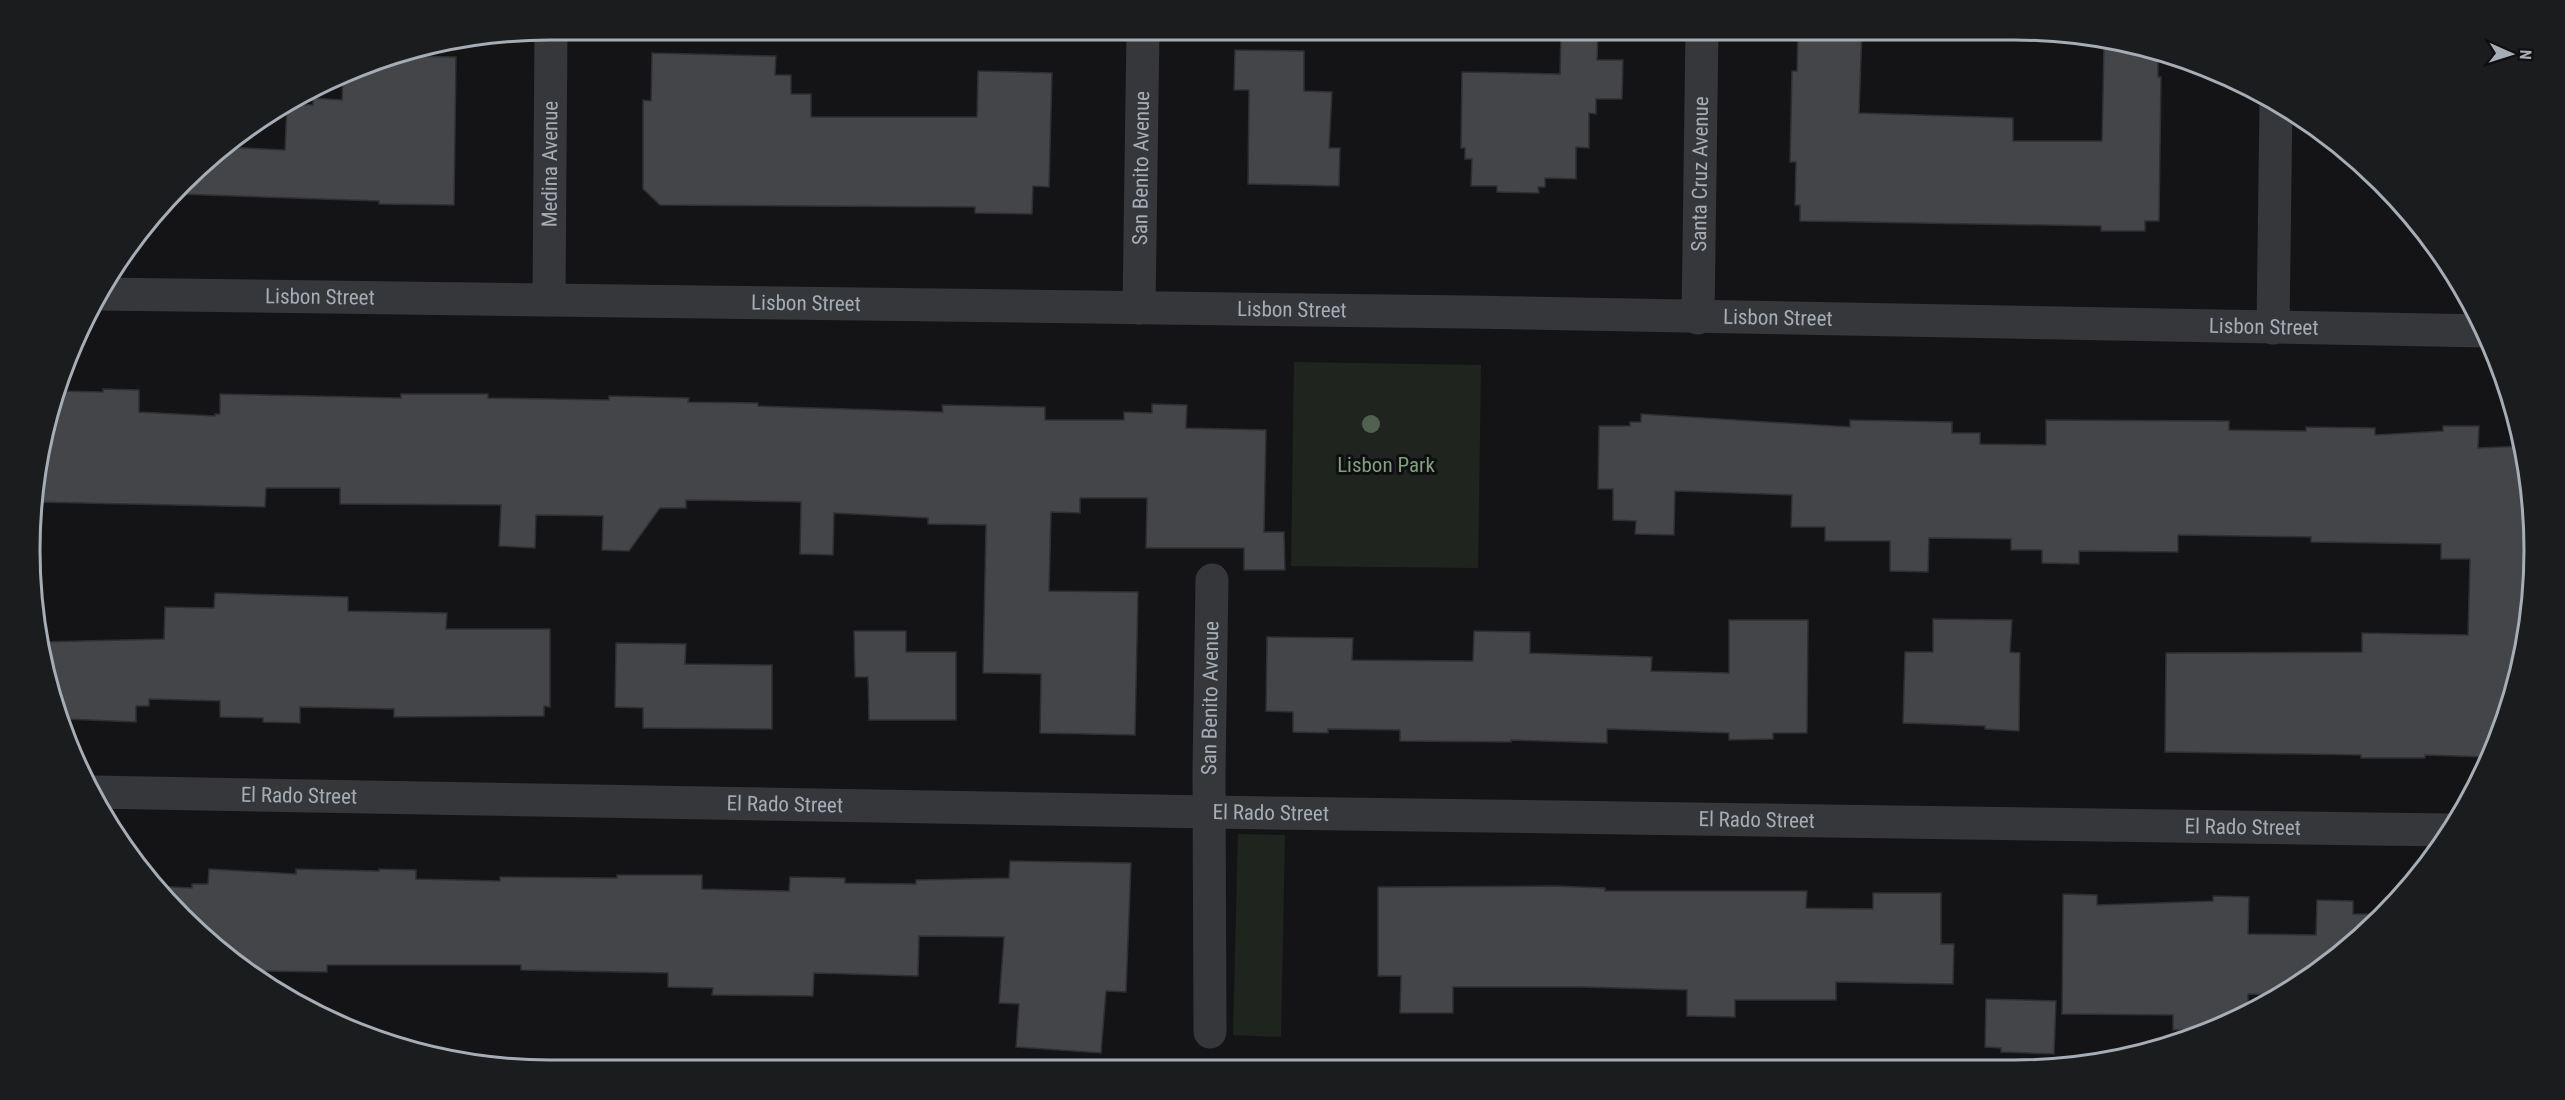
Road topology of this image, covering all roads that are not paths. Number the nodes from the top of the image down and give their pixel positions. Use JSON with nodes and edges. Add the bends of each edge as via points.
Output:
{"nodes":[{"id":1,"x":551,"y":40,"type":"edge"},
{"id":2,"x":1143,"y":40,"type":"edge"},
{"id":3,"x":1702,"y":40,"type":"edge"},
{"id":4,"x":2276,"y":113,"type":"edge"},
{"id":5,"x":110,"y":294,"type":"edge"},
{"id":6,"x":549,"y":299,"type":"junction"},
{"id":7,"x":1139,"y":308,"type":"junction"},
{"id":8,"x":1698,"y":318,"type":"junction"},
{"id":9,"x":2273,"y":328,"type":"junction"},
{"id":10,"x":2475,"y":331,"type":"edge"},
{"id":11,"x":1212,"y":580,"type":"dead end"},
{"id":12,"x":102,"y":792,"type":"edge"},
{"id":13,"x":1209,"y":812,"type":"junction"},
{"id":14,"x":2441,"y":830,"type":"edge"},
{"id":15,"x":1210,"y":1032,"type":"dead end"}],
"edges":[{"from":1,"to":6,"type":"street","name":"Medina Avenue"},
{"from":2,"to":7,"type":"street","name":"San Benito Avenue"},
{"from":3,"to":8,"type":"street","name":"Santa Cruz Avenue"},
{"from":4,"to":9,"type":"street"},
{"from":5,"to":6,"type":"street","name":"Lisbon Street"},
{"from":6,"to":7,"type":"street","name":"Lisbon Street"},
{"from":7,"to":8,"type":"street","name":"Lisbon Street"},
{"from":8,"to":9,"type":"street","name":"Lisbon Street"},
{"from":9,"to":10,"type":"street","name":"Lisbon Street"},
{"from":11,"to":13,"type":"street","name":"San Benito Avenue"},
{"from":12,"to":13,"type":"street","name":"El Rado Street"},
{"from":13,"to":14,"type":"street","name":"El Rado Street"},
{"from":13,"to":15,"type":"street","name":"San Benito Avenue"}]}
